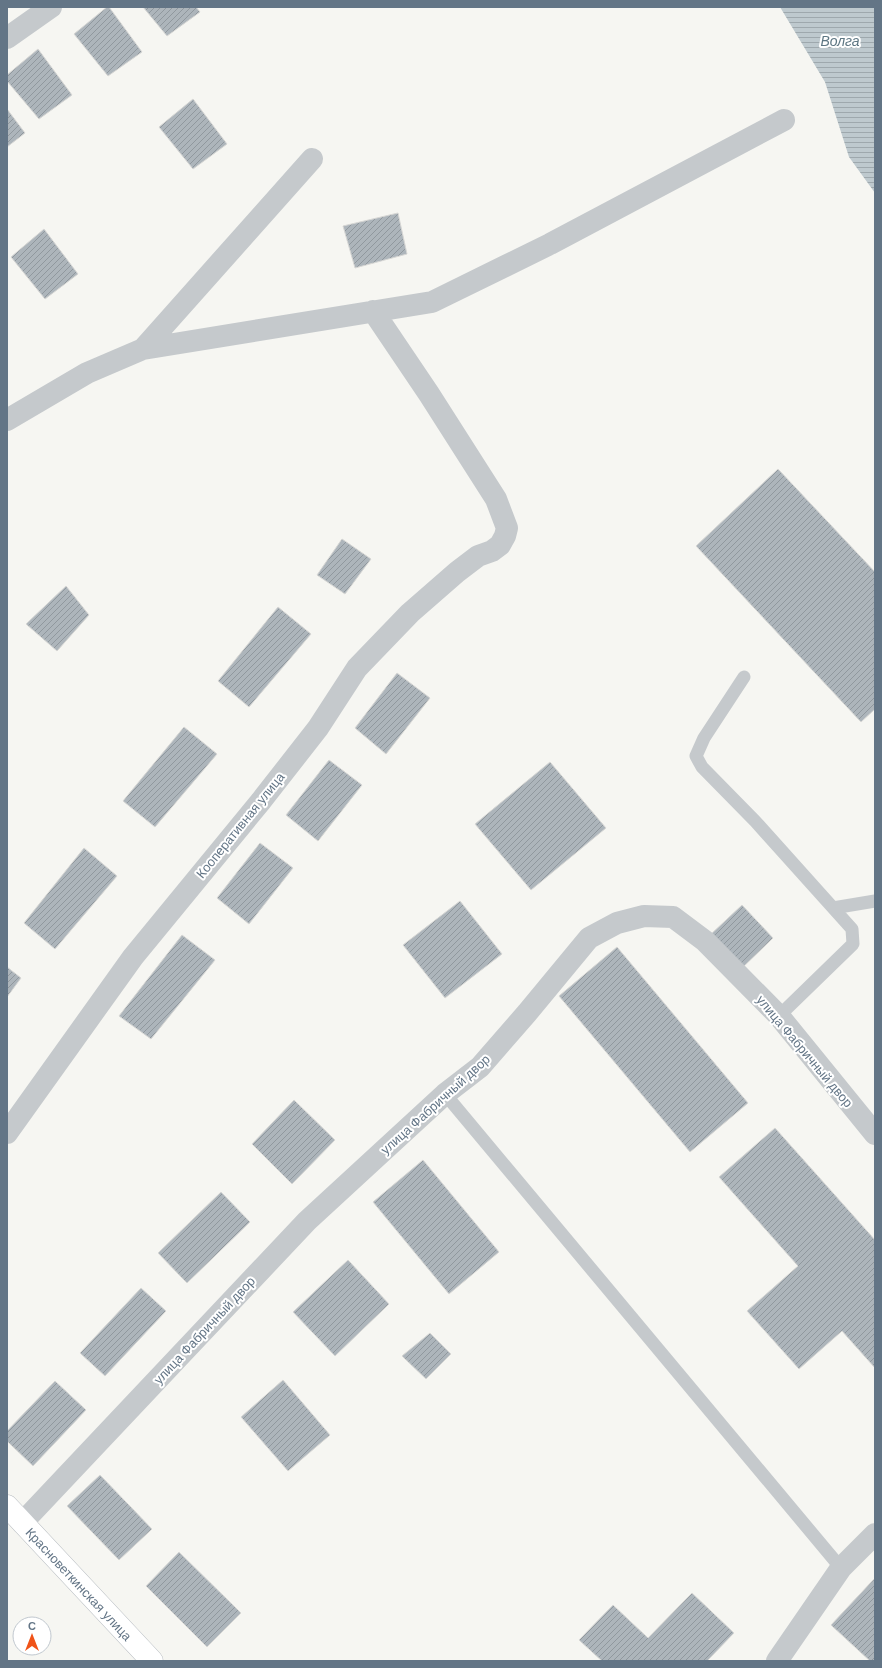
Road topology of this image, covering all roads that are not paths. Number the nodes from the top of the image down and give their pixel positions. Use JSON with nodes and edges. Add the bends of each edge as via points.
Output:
{"nodes":[{"id":1,"x":51,"y":7,"type":"edge"},
{"id":2,"x":7,"y":38,"type":"edge"},
{"id":3,"x":784,"y":120,"type":"dead end"},
{"id":4,"x":312,"y":159,"type":"dead end"},
{"id":5,"x":373,"y":311,"type":"junction"},
{"id":6,"x":143,"y":349,"type":"junction"},
{"id":7,"x":7,"y":420,"type":"edge"},
{"id":8,"x":744,"y":677,"type":"dead end"},
{"id":9,"x":875,"y":901,"type":"edge"},
{"id":10,"x":833,"y":908,"type":"junction"},
{"id":11,"x":779,"y":1016,"type":"junction"},
{"id":12,"x":445,"y":1094,"type":"junction"},
{"id":13,"x":7,"y":1133,"type":"edge"},
{"id":14,"x":875,"y":1134,"type":"edge"},
{"id":15,"x":7,"y":1506,"type":"edge"},
{"id":16,"x":22,"y":1523,"type":"junction"},
{"id":17,"x":875,"y":1534,"type":"edge"},
{"id":18,"x":841,"y":1568,"type":"junction"},
{"id":19,"x":152,"y":1661,"type":"edge"},
{"id":20,"x":777,"y":1661,"type":"edge"}],
"edges":[{"from":1,"to":2,"type":"street"},
{"from":3,"to":5,"type":"street","via":[[550,244],[432,302]]},
{"from":4,"to":6,"type":"street"},
{"from":5,"to":6,"type":"street"},
{"from":5,"to":13,"type":"street","name":"Кооперативная улица","via":[[496,499],[507,528],[500,545],[478,556],[457,572],[410,613],[357,668],[318,728],[133,956]]},
{"from":6,"to":7,"type":"street","via":[[87,373]]},
{"from":8,"to":10,"type":"lane","via":[[704,738],[696,756],[702,767],[755,820]]},
{"from":9,"to":10,"type":"lane"},
{"from":10,"to":11,"type":"lane","via":[[852,929],[853,944]]},
{"from":11,"to":12,"type":"street","name":"улица Фабричный двор","via":[[705,941],[673,917],[644,916],[617,923],[589,938],[480,1067]]},
{"from":11,"to":14,"type":"street","name":"улица Фабричный двор"},
{"from":12,"to":16,"type":"street","name":"улица Фабричный двор","via":[[307,1221]]},
{"from":12,"to":18,"type":"lane"},
{"from":15,"to":16,"type":"main road","name":"Красноветкинская улица"},
{"from":16,"to":19,"type":"main road","name":"Красноветкинская улица"},
{"from":17,"to":18,"type":"street"},
{"from":18,"to":20,"type":"street"}]}
